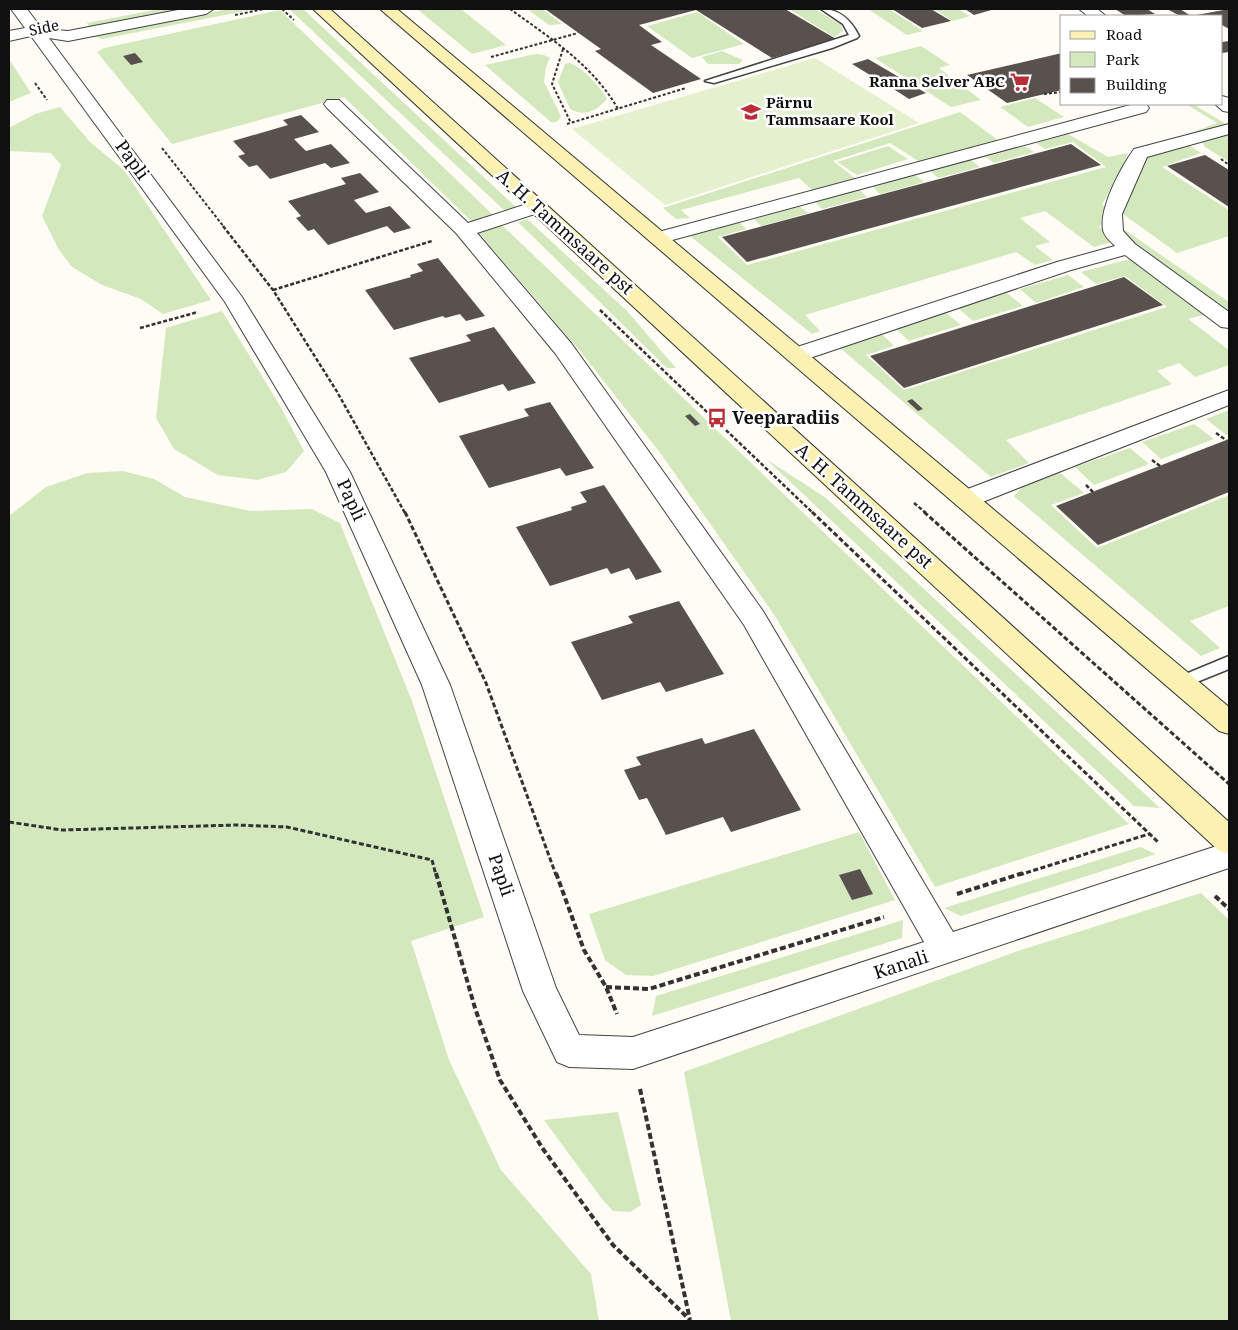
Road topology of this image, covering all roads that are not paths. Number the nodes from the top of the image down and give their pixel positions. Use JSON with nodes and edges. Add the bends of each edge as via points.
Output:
{"nodes":[{"id":1,"x":19,"y":9,"type":"edge"},
{"id":2,"x":139,"y":9,"type":"edge"},
{"id":3,"x":206,"y":9,"type":"edge"},
{"id":4,"x":320,"y":9,"type":"edge"},
{"id":5,"x":388,"y":9,"type":"edge"},
{"id":6,"x":825,"y":9,"type":"edge"},
{"id":7,"x":35,"y":31,"type":"junction"},
{"id":8,"x":9,"y":36,"type":"edge"},
{"id":9,"x":710,"y":81,"type":"road end"},
{"id":10,"x":333,"y":104,"type":"dead end"},
{"id":11,"x":1140,"y":108,"type":"dead end"},
{"id":12,"x":1229,"y":129,"type":"edge"},
{"id":13,"x":537,"y":207,"type":"junction"},
{"id":14,"x":465,"y":231,"type":"junction"},
{"id":15,"x":658,"y":238,"type":"junction"},
{"id":16,"x":1128,"y":248,"type":"junction"},
{"id":17,"x":1229,"y":322,"type":"edge"},
{"id":18,"x":796,"y":355,"type":"junction"},
{"id":19,"x":1229,"y":396,"type":"edge"},
{"id":20,"x":966,"y":499,"type":"junction"},
{"id":21,"x":1229,"y":662,"type":"edge"},
{"id":22,"x":1182,"y":682,"type":"junction"},
{"id":23,"x":1229,"y":723,"type":"edge"},
{"id":24,"x":1229,"y":841,"type":"edge"},
{"id":25,"x":1229,"y":855,"type":"edge"},
{"id":26,"x":945,"y":950,"type":"junction"},
{"id":27,"x":569,"y":1050,"type":"joint"}],
"edges":[{"from":1,"to":7,"type":"street","name":"Papli"},
{"from":2,"to":7,"type":"street","name":"Side"},
{"from":3,"to":7,"type":"street","via":[[68,36]]},
{"from":4,"to":13,"type":"street","name":"A. H. Tammsaare pst"},
{"from":5,"to":15,"type":"street"},
{"from":6,"to":9,"type":"lane","via":[[847,22],[854,36]]},
{"from":7,"to":8,"type":"street","name":"Side"},
{"from":7,"to":27,"type":"street","name":"Papli","via":[[235,301],[338,472],[436,685],[540,992]]},
{"from":10,"to":14,"type":"street"},
{"from":11,"to":15,"type":"street"},
{"from":12,"to":16,"type":"street","via":[[1140,153],[1112,214],[1113,232]]},
{"from":13,"to":14,"type":"street"},
{"from":13,"to":24,"type":"street","name":"A. H. Tammsaare pst"},
{"from":14,"to":26,"type":"street","via":[[563,348],[754,618],[922,905]]},
{"from":15,"to":18,"type":"street"},
{"from":16,"to":17,"type":"street"},
{"from":16,"to":18,"type":"street"},
{"from":18,"to":20,"type":"street"},
{"from":19,"to":20,"type":"street"},
{"from":20,"to":22,"type":"street"},
{"from":21,"to":22,"type":"lane"},
{"from":22,"to":23,"type":"street"},
{"from":25,"to":26,"type":"street","name":"Kanali"},
{"from":26,"to":27,"type":"street","name":"Kanali","via":[[633,1053]]}]}
